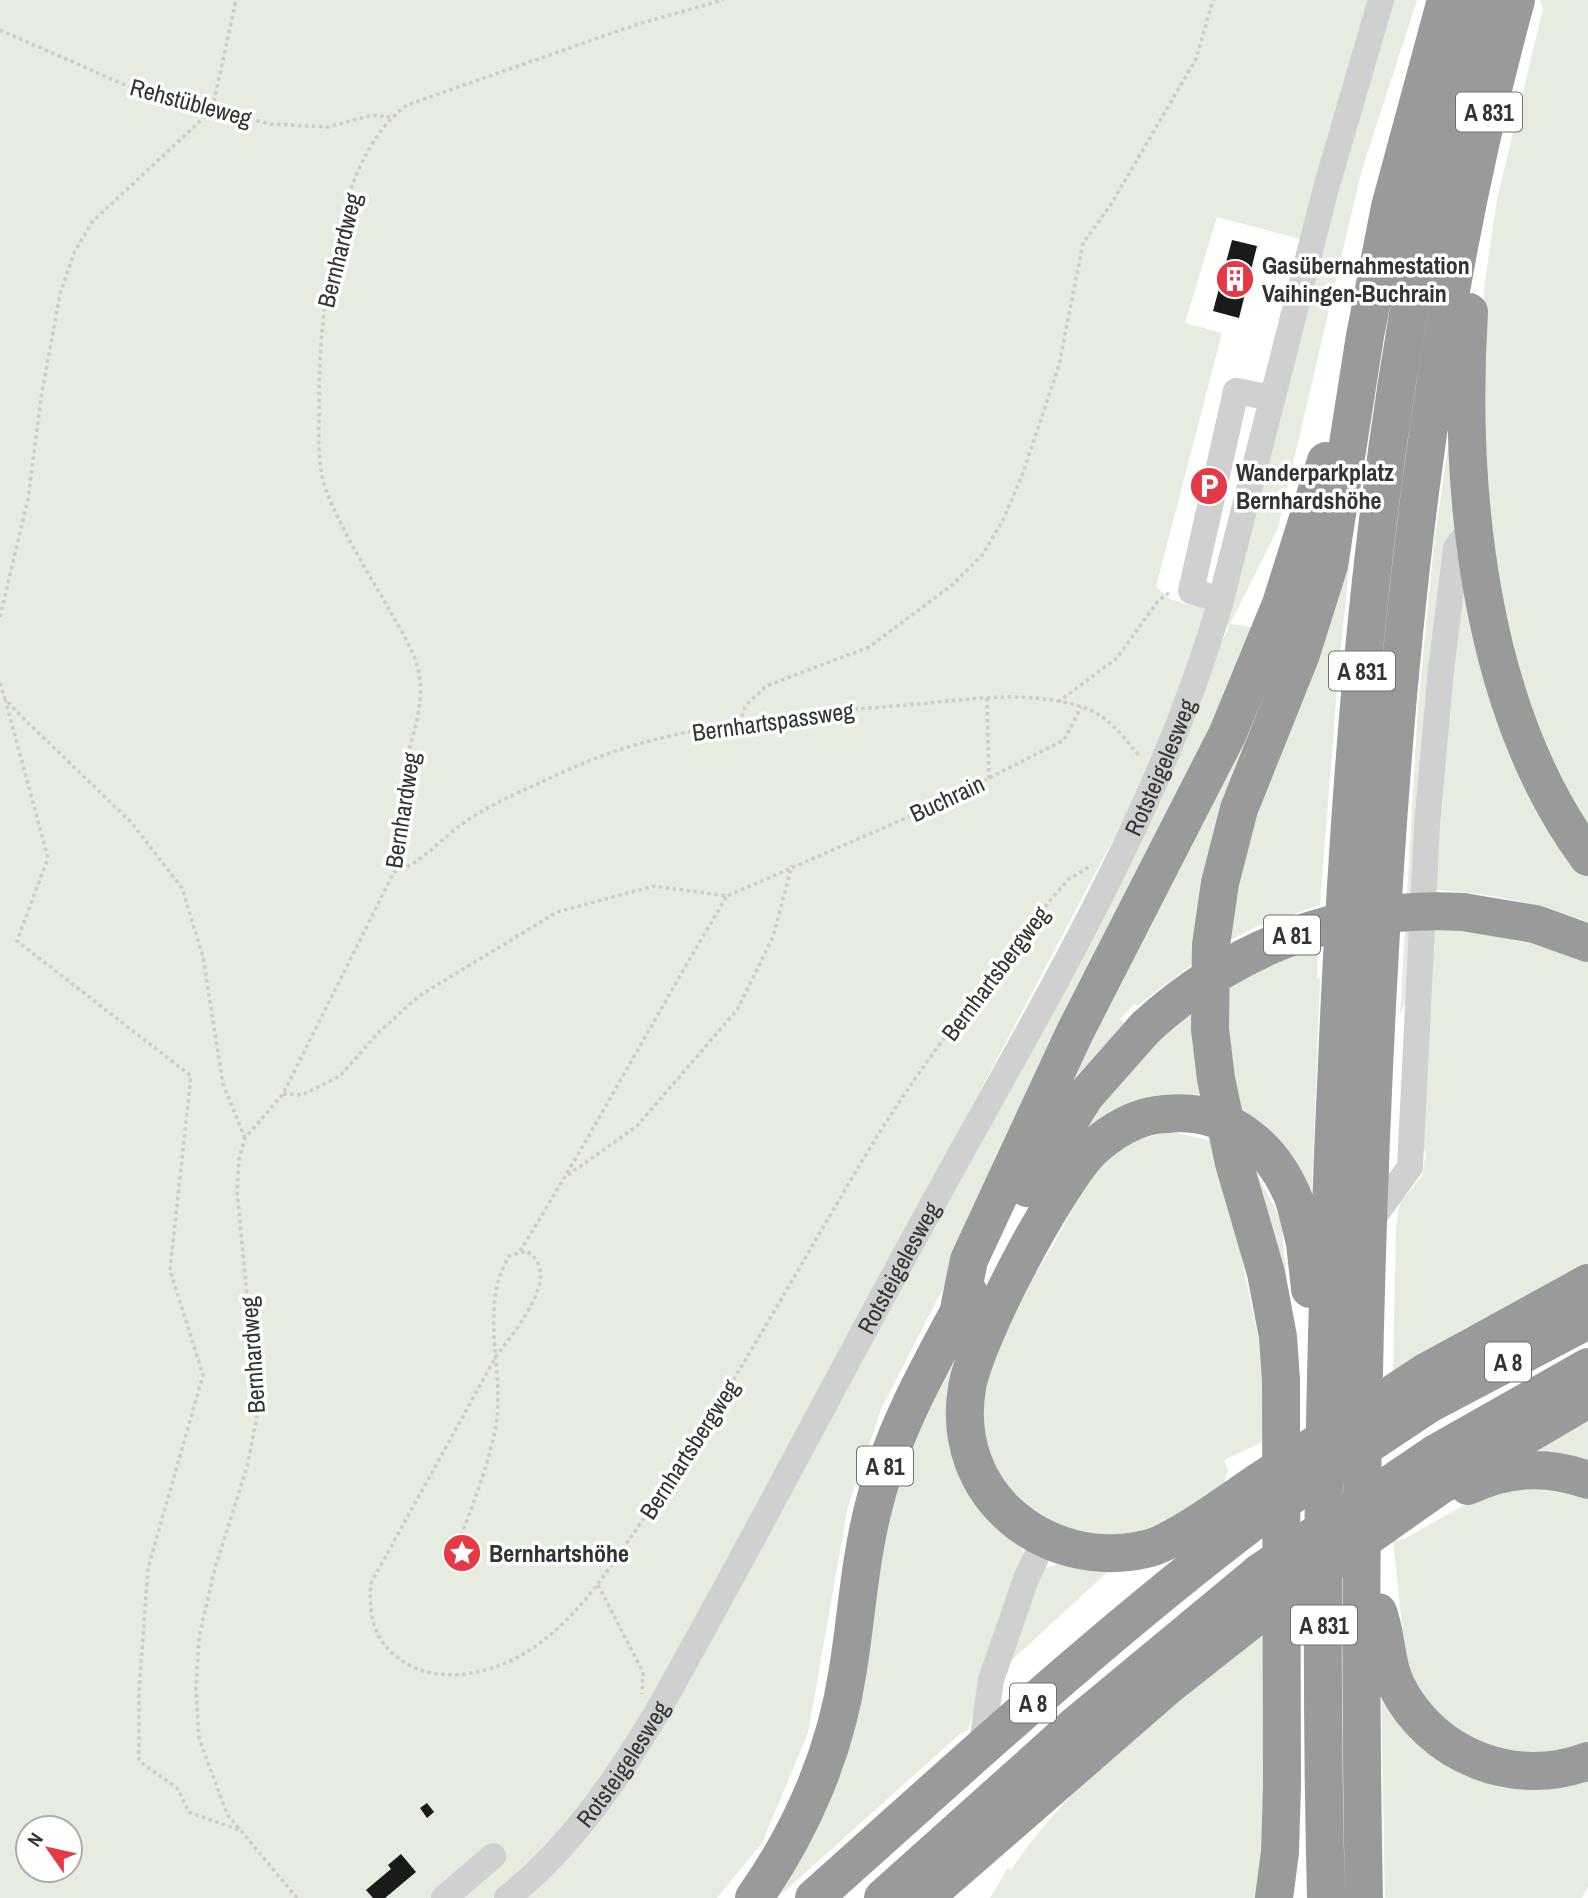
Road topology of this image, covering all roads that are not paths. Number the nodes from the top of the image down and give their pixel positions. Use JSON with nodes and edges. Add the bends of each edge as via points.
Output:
{"nodes":[{"id":1,"x":1381,"y":0,"type":"edge"},
{"id":2,"x":1446,"y":0,"type":"edge"},
{"id":3,"x":1478,"y":0,"type":"edge"},
{"id":4,"x":1516,"y":0,"type":"edge"},
{"id":5,"x":1463,"y":224,"type":"junction"},
{"id":6,"x":1365,"y":337,"type":"junction"},
{"id":7,"x":1272,"y":398,"type":"junction"},
{"id":8,"x":1474,"y":524,"type":"junction"},
{"id":9,"x":1221,"y":600,"type":"junction"},
{"id":10,"x":1588,"y":857,"type":"edge"},
{"id":11,"x":1588,"y":943,"type":"edge"},
{"id":12,"x":1368,"y":1225,"type":"junction"},
{"id":13,"x":1588,"y":1283,"type":"edge"},
{"id":14,"x":958,"y":1314,"type":"junction"},
{"id":15,"x":1588,"y":1320,"type":"edge"},
{"id":16,"x":1327,"y":1352,"type":"junction"},
{"id":17,"x":1588,"y":1367,"type":"edge"},
{"id":18,"x":1428,"y":1388,"type":"junction"},
{"id":19,"x":1588,"y":1399,"type":"edge"},
{"id":20,"x":1442,"y":1478,"type":"junction"},
{"id":21,"x":1588,"y":1480,"type":"edge"},
{"id":22,"x":1259,"y":1499,"type":"junction"},
{"id":23,"x":1044,"y":1540,"type":"junction"},
{"id":24,"x":1362,"y":1582,"type":"junction"},
{"id":25,"x":981,"y":1750,"type":"junction"},
{"id":26,"x":1588,"y":1760,"type":"edge"},
{"id":27,"x":1031,"y":1807,"type":"junction"},
{"id":28,"x":1326,"y":1882,"type":"edge"},
{"id":29,"x":514,"y":1893,"type":"edge"},
{"id":30,"x":444,"y":1898,"type":"edge"},
{"id":31,"x":754,"y":1898,"type":"edge"},
{"id":32,"x":814,"y":1898,"type":"edge"},
{"id":33,"x":883,"y":1898,"type":"edge"},
{"id":34,"x":925,"y":1898,"type":"edge"},
{"id":35,"x":962,"y":1898,"type":"edge"},
{"id":36,"x":1274,"y":1898,"type":"edge"},
{"id":37,"x":1305,"y":1898,"type":"edge"},
{"id":38,"x":1364,"y":1898,"type":"edge"}],
"edges":[{"from":1,"to":7,"type":"lane","name":"Rotsteigelesweg","via":[[1348,105]]},
{"from":2,"to":6,"type":"highway","via":[[1405,144]]},
{"from":3,"to":16,"type":"highway","number":"A 831","via":[[1426,219],[1373,568],[1346,888]]},
{"from":4,"to":5,"type":"highway","number":"A 831"},
{"from":5,"to":8,"type":"highway","via":[[1473,268],[1466,399]]},
{"from":5,"to":12,"type":"highway","number":"A 831","via":[[1423,469],[1402,656],[1381,938]]},
{"from":6,"to":14,"type":"highway","via":[[1346,372],[1316,497],[1254,673],[1197,800],[1087,1007],[969,1260]]},
{"from":6,"to":36,"type":"highway","via":[[1329,565],[1301,654],[1230,840],[1211,945],[1210,1029],[1216,1079],[1234,1163],[1272,1294],[1281,1380],[1282,1786]]},
{"from":7,"to":9,"type":"lane","name":"Rotsteigelesweg"},
{"from":7,"to":9,"type":"lane","via":[[1236,391],[1191,592]]},
{"from":8,"to":10,"type":"highway","via":[[1491,624],[1514,709],[1547,790]]},
{"from":8,"to":12,"type":"lane","via":[[1456,548],[1441,670],[1427,826],[1410,1167]]},
{"from":9,"to":29,"type":"lane","name":"Rotsteigelesweg","via":[[1158,777],[1117,866],[656,1714],[590,1815],[559,1852]]},
{"from":11,"to":14,"type":"highway","number":"A 81","bridge":true,"via":[[1535,924],[1463,912],[1396,912],[1347,919],[1292,935],[1208,977],[1146,1027],[1105,1071],[1065,1125]]},
{"from":12,"to":24,"type":"highway","number":"A 831"},
{"from":13,"to":18,"type":"highway"},
{"from":14,"to":31,"type":"highway","number":"A 81","via":[[904,1419],[881,1479],[867,1536],[843,1700],[824,1765],[788,1843]]},
{"from":15,"to":18,"type":"highway","number":"A 8"},
{"from":16,"to":23,"type":"highway","bridge":true,"via":[[1311,1300],[1295,1202],[1281,1171],[1248,1135],[1207,1116],[1166,1114],[1117,1130],[1080,1162],[995,1313],[967,1389],[968,1440],[985,1485],[1012,1518]]},
{"from":16,"to":28,"type":"highway","number":"A 831"},
{"from":17,"to":20,"type":"highway","number":"A 8"},
{"from":18,"to":22,"type":"highway","number":"A 8","bridge":true},
{"from":19,"to":20,"type":"highway"},
{"from":20,"to":21,"type":"highway","via":[[1475,1483],[1515,1470],[1559,1472]]},
{"from":20,"to":27,"type":"highway","bridge":true,"via":[[1170,1684]]},
{"from":20,"to":33,"type":"highway","number":"A 8","bridge":true,"via":[[1259,1573],[1077,1724]]},
{"from":22,"to":23,"type":"highway","via":[[1150,1548],[1100,1554]]},
{"from":22,"to":25,"type":"highway","number":"A 8","via":[[1177,1579]]},
{"from":23,"to":25,"type":"lane","via":[[991,1680]]},
{"from":24,"to":26,"type":"highway","via":[[1380,1616],[1395,1683],[1413,1713],[1439,1740],[1469,1758],[1507,1769],[1541,1771]]},
{"from":24,"to":38,"type":"highway","number":"A 831"},
{"from":25,"to":32,"type":"highway","number":"A 8"},
{"from":27,"to":34,"type":"highway"},
{"from":27,"to":35,"type":"highway"},
{"from":28,"to":37,"type":"lane"},
{"from":29,"to":30,"type":"lane","via":[[489,1859]]}]}
